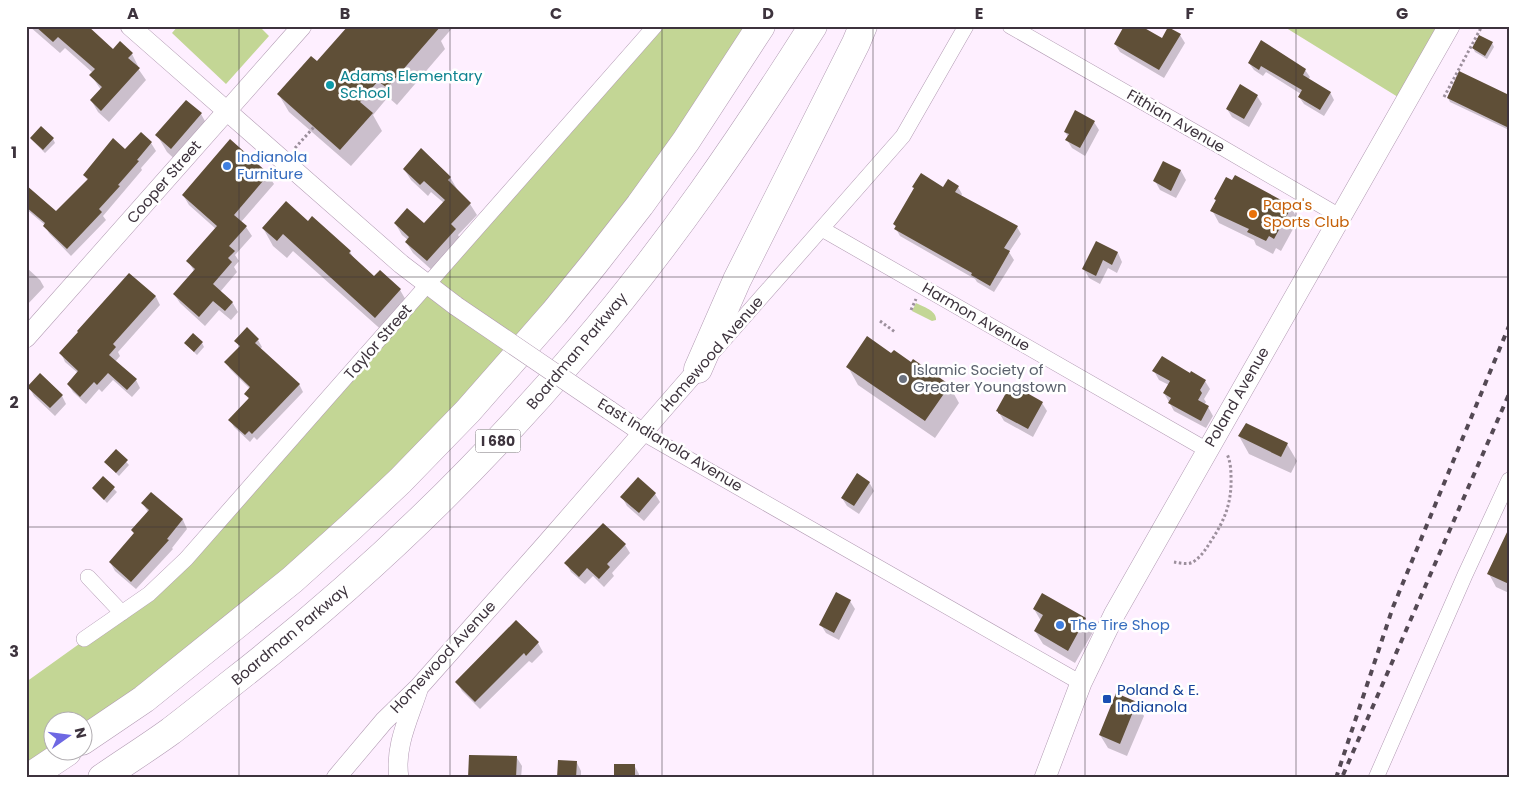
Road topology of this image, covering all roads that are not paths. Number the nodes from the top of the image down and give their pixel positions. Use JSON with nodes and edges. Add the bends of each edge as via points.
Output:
{"nodes":[{"id":1,"x":130,"y":26,"type":"edge"},
{"id":2,"x":302,"y":26,"type":"edge"},
{"id":3,"x":655,"y":26,"type":"edge"},
{"id":4,"x":761,"y":26,"type":"edge"},
{"id":5,"x":813,"y":26,"type":"edge"},
{"id":6,"x":863,"y":26,"type":"edge"},
{"id":7,"x":966,"y":26,"type":"edge"},
{"id":8,"x":1010,"y":26,"type":"edge"},
{"id":9,"x":1449,"y":26,"type":"edge"},
{"id":10,"x":226,"y":111,"type":"junction"},
{"id":11,"x":1341,"y":217,"type":"junction"},
{"id":12,"x":822,"y":229,"type":"junction"},
{"id":13,"x":428,"y":285,"type":"junction"},
{"id":14,"x":26,"y":338,"type":"edge"},
{"id":15,"x":698,"y":368,"type":"junction"},
{"id":16,"x":643,"y":433,"type":"junction"},
{"id":17,"x":1211,"y":444,"type":"junction"},
{"id":18,"x":1509,"y":480,"type":"edge"},
{"id":19,"x":88,"y":578,"type":"dead end"},
{"id":20,"x":122,"y":613,"type":"junction"},
{"id":21,"x":84,"y":640,"type":"dead end"},
{"id":22,"x":1081,"y":683,"type":"junction"},
{"id":23,"x":419,"y":687,"type":"junction"},
{"id":24,"x":92,"y":734,"type":"edge"},
{"id":25,"x":52,"y":762,"type":"edge"},
{"id":26,"x":28,"y":778,"type":"edge"},
{"id":27,"x":102,"y":778,"type":"edge"},
{"id":28,"x":336,"y":778,"type":"edge"},
{"id":29,"x":399,"y":778,"type":"edge"},
{"id":30,"x":1045,"y":778,"type":"edge"},
{"id":31,"x":1376,"y":778,"type":"edge"}],
"edges":[{"from":1,"to":10,"type":"street","name":"East Indianola Avenue"},
{"from":2,"to":10,"type":"street","name":"Cooper Street"},
{"from":3,"to":13,"type":"street","name":"Taylor Street"},
{"from":4,"to":24,"type":"highway","number":"I 680","via":[[640,205],[554,313],[468,411],[393,487],[292,580],[144,699]]},
{"from":5,"to":27,"type":"highway","name":"Boardman Parkway","number":"I 680","via":[[728,156],[674,231],[599,327],[526,411],[381,557],[282,644],[172,730]]},
{"from":6,"to":15,"type":"highway","via":[[737,280]]},
{"from":7,"to":12,"type":"street","name":"Homewood Avenue","via":[[903,136]]},
{"from":8,"to":11,"type":"street","name":"Fithian Avenue"},
{"from":9,"to":11,"type":"main road","name":"Poland Avenue"},
{"from":10,"to":13,"type":"street","name":"East Indianola Avenue"},
{"from":10,"to":14,"type":"street","name":"Cooper Street"},
{"from":11,"to":17,"type":"main road","name":"Poland Avenue"},
{"from":12,"to":15,"type":"street","name":"Homewood Avenue"},
{"from":12,"to":17,"type":"street","name":"Harmon Avenue"},
{"from":13,"to":16,"type":"street","name":"East Indianola Avenue","bridge":true},
{"from":13,"to":20,"type":"street","name":"Taylor Street","via":[[186,558],[149,594]]},
{"from":15,"to":16,"type":"street","name":"Homewood Avenue"},
{"from":16,"to":22,"type":"street","name":"East Indianola Avenue"},
{"from":16,"to":23,"type":"street","name":"Homewood Avenue"},
{"from":17,"to":22,"type":"main road","name":"Poland Avenue","via":[[1114,615]]},
{"from":18,"to":31,"type":"street"},
{"from":19,"to":20,"type":"street"},
{"from":20,"to":21,"type":"street","name":"Taylor Street"},
{"from":22,"to":30,"type":"main road","name":"Poland Avenue"},
{"from":23,"to":28,"type":"street","name":"Homewood Avenue","via":[[384,721]]},
{"from":23,"to":29,"type":"street","via":[[399,746]]},
{"from":25,"to":26,"type":"highway"}]}
